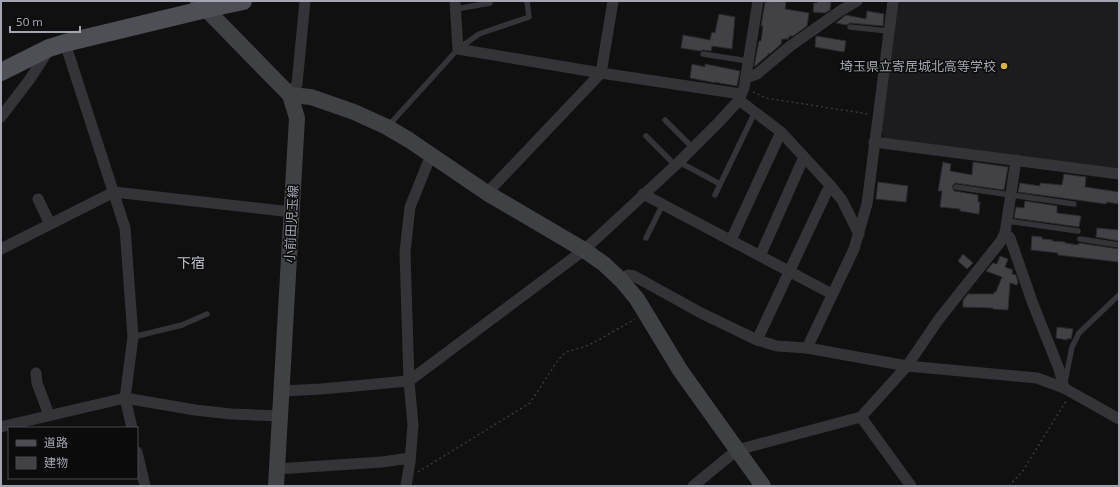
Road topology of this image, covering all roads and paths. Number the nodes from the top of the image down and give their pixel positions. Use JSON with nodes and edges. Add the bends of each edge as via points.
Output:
{"nodes":[{"id":1,"x":305,"y":1,"type":"edge"},
{"id":2,"x":527,"y":1,"type":"edge"},
{"id":3,"x":613,"y":1,"type":"edge"},
{"id":4,"x":758,"y":1,"type":"edge"},
{"id":5,"x":857,"y":1,"type":"edge"},
{"id":6,"x":893,"y":1,"type":"edge"},
{"id":7,"x":237,"y":2,"type":"edge"},
{"id":8,"x":490,"y":3,"type":"dead end"},
{"id":9,"x":202,"y":5,"type":"edge"},
{"id":10,"x":455,"y":5,"type":"edge"},
{"id":11,"x":840,"y":6,"type":"edge"},
{"id":12,"x":850,"y":27,"type":"dead end"},
{"id":13,"x":888,"y":31,"type":"junction"},
{"id":14,"x":57,"y":46,"type":"junction"},
{"id":15,"x":458,"y":49,"type":"junction"},
{"id":16,"x":703,"y":54,"type":"dead end"},
{"id":17,"x":748,"y":61,"type":"junction"},
{"id":18,"x":1,"y":72,"type":"edge"},
{"id":19,"x":601,"y":73,"type":"junction"},
{"id":20,"x":742,"y":90,"type":"junction"},
{"id":21,"x":290,"y":95,"type":"junction"},
{"id":22,"x":755,"y":112,"type":"junction"},
{"id":23,"x":878,"y":115,"type":"junction"},
{"id":24,"x":1,"y":117,"type":"edge"},
{"id":25,"x":665,"y":120,"type":"dead end"},
{"id":26,"x":387,"y":127,"type":"junction"},
{"id":27,"x":781,"y":132,"type":"junction"},
{"id":28,"x":646,"y":136,"type":"dead end"},
{"id":29,"x":874,"y":142,"type":"junction"},
{"id":30,"x":693,"y":148,"type":"junction"},
{"id":31,"x":431,"y":155,"type":"junction"},
{"id":32,"x":804,"y":157,"type":"junction"},
{"id":33,"x":1016,"y":160,"type":"junction"},
{"id":34,"x":677,"y":164,"type":"junction"},
{"id":35,"x":1119,"y":174,"type":"edge"},
{"id":36,"x":720,"y":184,"type":"junction"},
{"id":37,"x":830,"y":185,"type":"junction"},
{"id":38,"x":956,"y":187,"type":"dead end"},
{"id":39,"x":114,"y":192,"type":"junction"},
{"id":40,"x":487,"y":193,"type":"junction"},
{"id":41,"x":644,"y":194,"type":"junction"},
{"id":42,"x":1011,"y":194,"type":"junction"},
{"id":43,"x":715,"y":195,"type":"dead end"},
{"id":44,"x":38,"y":199,"type":"dead end"},
{"id":45,"x":663,"y":204,"type":"junction"},
{"id":46,"x":1074,"y":204,"type":"dead end"},
{"id":47,"x":292,"y":212,"type":"junction"},
{"id":48,"x":1007,"y":221,"type":"junction"},
{"id":49,"x":50,"y":224,"type":"junction"},
{"id":50,"x":1078,"y":231,"type":"dead end"},
{"id":51,"x":1005,"y":233,"type":"junction"},
{"id":52,"x":859,"y":234,"type":"junction"},
{"id":53,"x":646,"y":238,"type":"dead end"},
{"id":54,"x":731,"y":240,"type":"junction"},
{"id":55,"x":1080,"y":240,"type":"dead end"},
{"id":56,"x":1119,"y":245,"type":"edge"},
{"id":57,"x":1,"y":249,"type":"edge"},
{"id":58,"x":584,"y":250,"type":"junction"},
{"id":59,"x":760,"y":256,"type":"junction"},
{"id":60,"x":789,"y":271,"type":"junction"},
{"id":61,"x":622,"y":281,"type":"junction"},
{"id":62,"x":832,"y":294,"type":"junction"},
{"id":63,"x":1119,"y":295,"type":"edge"},
{"id":64,"x":645,"y":313,"type":"junction"},
{"id":65,"x":207,"y":314,"type":"dead end"},
{"id":66,"x":133,"y":337,"type":"junction"},
{"id":67,"x":757,"y":340,"type":"junction"},
{"id":68,"x":807,"y":348,"type":"junction"},
{"id":69,"x":907,"y":366,"type":"junction"},
{"id":70,"x":36,"y":373,"type":"dead end"},
{"id":71,"x":409,"y":381,"type":"junction"},
{"id":72,"x":1068,"y":390,"type":"junction"},
{"id":73,"x":282,"y":391,"type":"junction"},
{"id":74,"x":125,"y":398,"type":"junction"},
{"id":75,"x":49,"y":415,"type":"junction"},
{"id":76,"x":280,"y":416,"type":"junction"},
{"id":77,"x":861,"y":417,"type":"junction"},
{"id":78,"x":1119,"y":419,"type":"edge"},
{"id":79,"x":1,"y":427,"type":"edge"},
{"id":80,"x":132,"y":427,"type":"edge"},
{"id":81,"x":738,"y":450,"type":"junction"},
{"id":82,"x":138,"y":456,"type":"edge"},
{"id":83,"x":410,"y":458,"type":"junction"},
{"id":84,"x":277,"y":469,"type":"junction"},
{"id":85,"x":407,"y":480,"type":"edge"},
{"id":86,"x":145,"y":486,"type":"edge"},
{"id":87,"x":276,"y":486,"type":"edge"},
{"id":88,"x":693,"y":486,"type":"edge"},
{"id":89,"x":763,"y":486,"type":"edge"},
{"id":90,"x":911,"y":486,"type":"edge"},
{"id":91,"x":1008,"y":486,"type":"edge"}],
"edges":[{"from":1,"to":21,"type":"street","via":[[297,84]]},
{"from":2,"to":15,"type":"lane","via":[[529,17],[479,34]]},
{"from":3,"to":19,"type":"street"},
{"from":4,"to":17,"type":"street"},
{"from":5,"to":11,"type":"street"},
{"from":6,"to":13,"type":"street"},
{"from":7,"to":9,"type":"main road"},
{"from":8,"to":10,"type":"lane"},
{"from":9,"to":14,"type":"main road"},
{"from":9,"to":21,"type":"street","name":"小前田児玉線"},
{"from":10,"to":15,"type":"street"},
{"from":11,"to":20,"type":"street","via":[[757,74]]},
{"from":12,"to":13,"type":"lane"},
{"from":13,"to":23,"type":"street"},
{"from":14,"to":18,"type":"main road"},
{"from":14,"to":24,"type":"street"},
{"from":14,"to":39,"type":"street"},
{"from":15,"to":19,"type":"street"},
{"from":15,"to":26,"type":"lane"},
{"from":16,"to":17,"type":"lane"},
{"from":17,"to":20,"type":"street"},
{"from":19,"to":20,"type":"street"},
{"from":19,"to":40,"type":"street"},
{"from":20,"to":22,"type":"street"},
{"from":20,"to":23,"type":"path","via":[[766,98]]},
{"from":20,"to":30,"type":"street","via":[[719,122]]},
{"from":21,"to":26,"type":"street","via":[[311,97]]},
{"from":21,"to":47,"type":"street","name":"小前田児玉線","via":[[297,118]]},
{"from":22,"to":27,"type":"street"},
{"from":22,"to":36,"type":"lane"},
{"from":23,"to":29,"type":"street"},
{"from":25,"to":30,"type":"lane"},
{"from":26,"to":31,"type":"street"},
{"from":27,"to":32,"type":"street"},
{"from":27,"to":54,"type":"street"},
{"from":28,"to":34,"type":"lane"},
{"from":29,"to":33,"type":"street"},
{"from":29,"to":52,"type":"street","via":[[866,204]]},
{"from":30,"to":34,"type":"street"},
{"from":31,"to":40,"type":"street"},
{"from":31,"to":71,"type":"street","via":[[410,207],[405,252]]},
{"from":32,"to":37,"type":"street"},
{"from":32,"to":59,"type":"street"},
{"from":33,"to":35,"type":"street"},
{"from":33,"to":42,"type":"street"},
{"from":34,"to":36,"type":"lane"},
{"from":34,"to":41,"type":"street"},
{"from":36,"to":43,"type":"lane"},
{"from":37,"to":52,"type":"street","via":[[842,200]]},
{"from":37,"to":60,"type":"street"},
{"from":38,"to":42,"type":"lane"},
{"from":39,"to":47,"type":"street"},
{"from":39,"to":49,"type":"street"},
{"from":39,"to":66,"type":"street","via":[[125,228]]},
{"from":40,"to":58,"type":"street"},
{"from":41,"to":45,"type":"street"},
{"from":41,"to":58,"type":"street"},
{"from":42,"to":46,"type":"lane"},
{"from":42,"to":48,"type":"street"},
{"from":44,"to":49,"type":"street"},
{"from":45,"to":53,"type":"lane"},
{"from":45,"to":54,"type":"street"},
{"from":47,"to":73,"type":"street","name":"小前田児玉線"},
{"from":48,"to":50,"type":"lane"},
{"from":48,"to":51,"type":"street"},
{"from":49,"to":57,"type":"street"},
{"from":51,"to":69,"type":"street","via":[[938,319]]},
{"from":51,"to":72,"type":"street","via":[[1010,238],[1033,304]]},
{"from":52,"to":62,"type":"street"},
{"from":54,"to":59,"type":"street"},
{"from":55,"to":56,"type":"lane"},
{"from":58,"to":61,"type":"street"},
{"from":58,"to":71,"type":"street"},
{"from":59,"to":60,"type":"street"},
{"from":60,"to":62,"type":"street"},
{"from":60,"to":67,"type":"street"},
{"from":61,"to":64,"type":"street"},
{"from":61,"to":67,"type":"street","via":[[628,275],[634,276]]},
{"from":62,"to":68,"type":"street"},
{"from":63,"to":72,"type":"lane","via":[[1079,333],[1072,347]]},
{"from":64,"to":81,"type":"street","via":[[680,370]]},
{"from":64,"to":85,"type":"path","via":[[595,342],[566,352],[530,403]]},
{"from":65,"to":66,"type":"lane","via":[[182,325]]},
{"from":66,"to":74,"type":"street"},
{"from":67,"to":68,"type":"street","via":[[777,346]]},
{"from":68,"to":69,"type":"street"},
{"from":69,"to":72,"type":"street","via":[[1037,378]]},
{"from":69,"to":77,"type":"street"},
{"from":70,"to":75,"type":"street","via":[[37,383]]},
{"from":71,"to":73,"type":"street","via":[[321,390]]},
{"from":71,"to":83,"type":"street","via":[[412,425]]},
{"from":72,"to":78,"type":"street"},
{"from":72,"to":91,"type":"path","via":[[1022,472]]},
{"from":73,"to":76,"type":"street","name":"小前田児玉線"},
{"from":74,"to":75,"type":"street"},
{"from":74,"to":76,"type":"street","via":[[202,411]]},
{"from":74,"to":80,"type":"street"},
{"from":75,"to":79,"type":"street"},
{"from":76,"to":84,"type":"street","name":"小前田児玉線"},
{"from":77,"to":81,"type":"street"},
{"from":77,"to":90,"type":"street"},
{"from":81,"to":88,"type":"street"},
{"from":81,"to":89,"type":"street"},
{"from":82,"to":86,"type":"street"},
{"from":83,"to":84,"type":"street"},
{"from":83,"to":85,"type":"street"},
{"from":84,"to":87,"type":"street","name":"小前田児玉線"}]}
